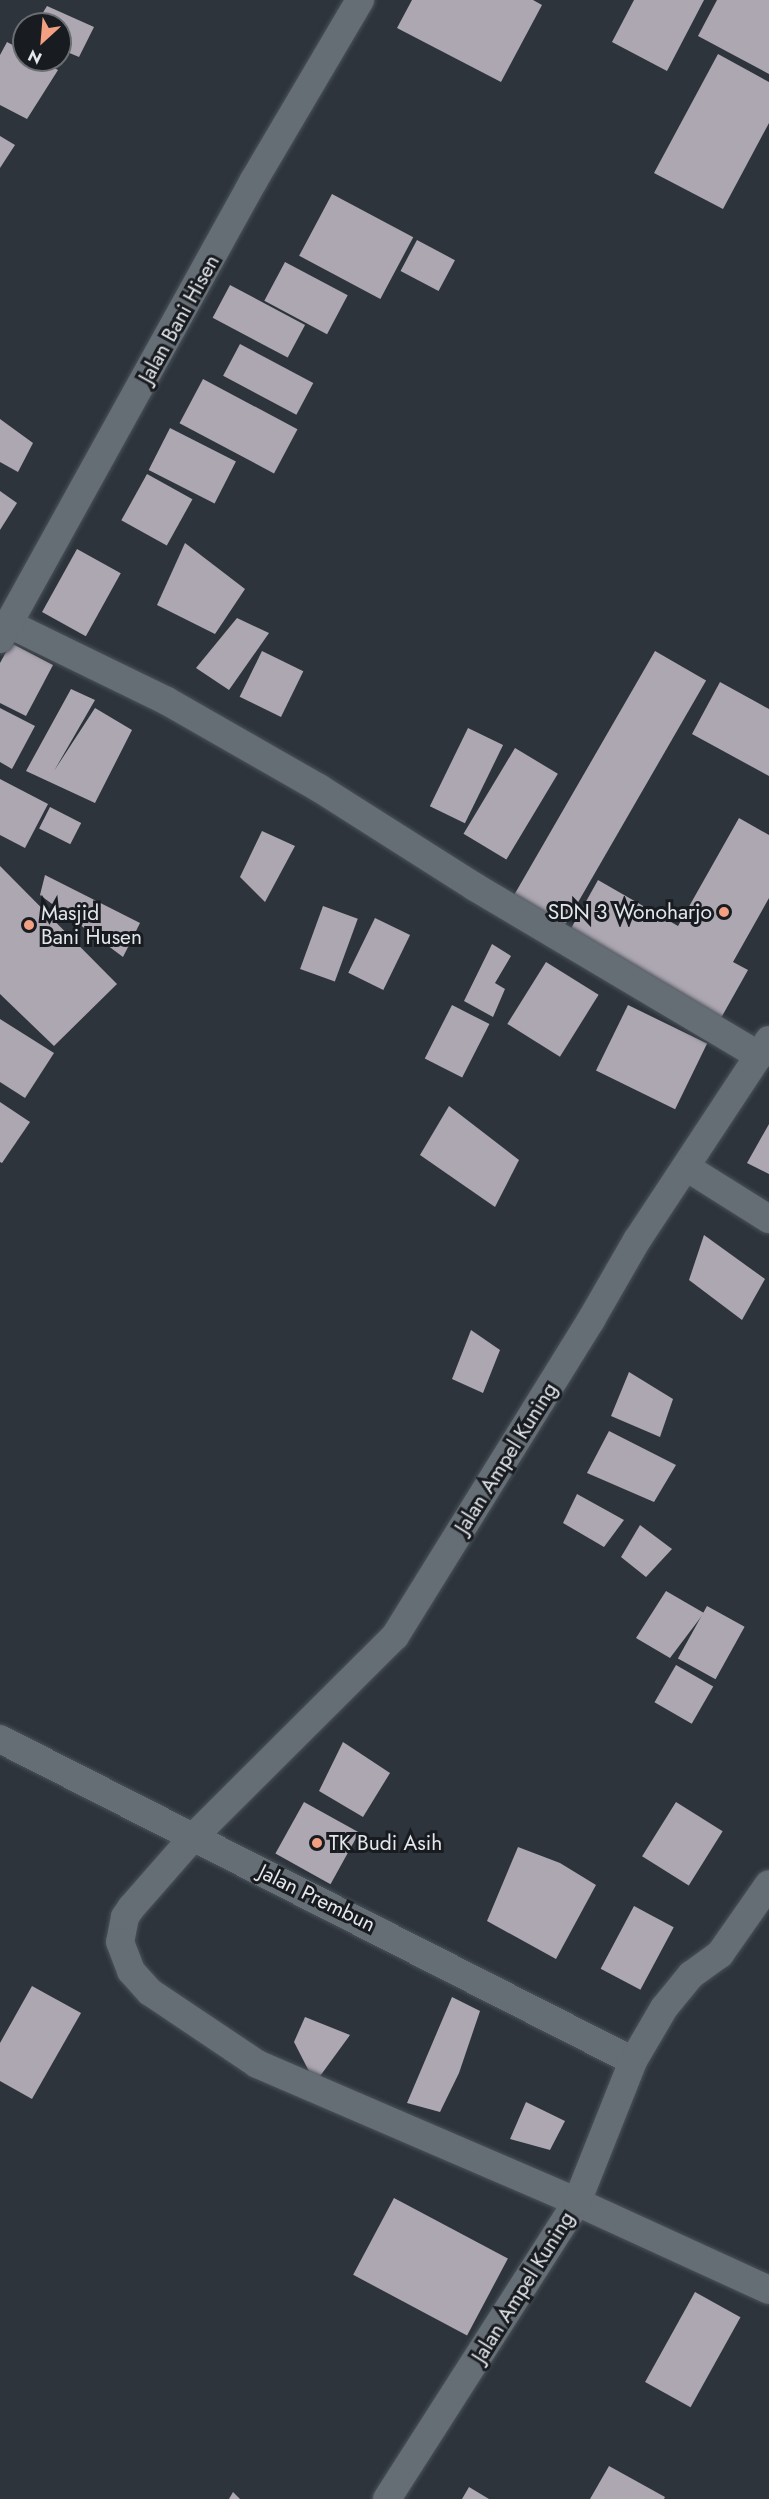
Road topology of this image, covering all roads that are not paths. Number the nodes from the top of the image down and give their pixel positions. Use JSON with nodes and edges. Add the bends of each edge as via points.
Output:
{"nodes":[{"id":1,"x":360,"y":0,"type":"edge"},
{"id":2,"x":4,"y":631,"type":"edge"},
{"id":3,"x":764,"y":1048,"type":"edge"},
{"id":4,"x":686,"y":1167,"type":"junction"},
{"id":5,"x":769,"y":1219,"type":"edge"},
{"id":6,"x":0,"y":1739,"type":"edge"},
{"id":7,"x":194,"y":1836,"type":"junction"},
{"id":8,"x":769,"y":1884,"type":"edge"},
{"id":9,"x":633,"y":2061,"type":"junction"},
{"id":10,"x":577,"y":2202,"type":"junction"},
{"id":11,"x":769,"y":2290,"type":"edge"},
{"id":12,"x":387,"y":2499,"type":"edge"}],
"edges":[{"from":1,"to":2,"type":"street","name":"Jalan Bani Hisen","via":[[254,180]]},
{"from":2,"to":3,"type":"street","via":[[166,701],[319,788],[475,887]]},
{"from":3,"to":4,"type":"street","name":"Jalan Ampel Kuning"},
{"from":4,"to":5,"type":"street"},
{"from":4,"to":7,"type":"street","name":"Jalan Ampel Kuning","via":[[637,1240],[394,1636]]},
{"from":6,"to":7,"type":"street","name":"Jalan Prembun"},
{"from":7,"to":9,"type":"street","name":"Jalan Prembun"},
{"from":7,"to":10,"type":"street","name":"Jalan Ampel Kuning","via":[[125,1917],[121,1930],[123,1957],[141,1983],[257,2064]]},
{"from":8,"to":9,"type":"street","name":"Jalan Ampel Kuning","via":[[720,1954],[691,1976],[663,2008]]},
{"from":9,"to":10,"type":"street","name":"Jalan Ampel Kuning"},
{"from":10,"to":11,"type":"street","name":"Jalan Ampel Kuning"},
{"from":10,"to":12,"type":"street","name":"Jalan Ampel Kuning"}]}
